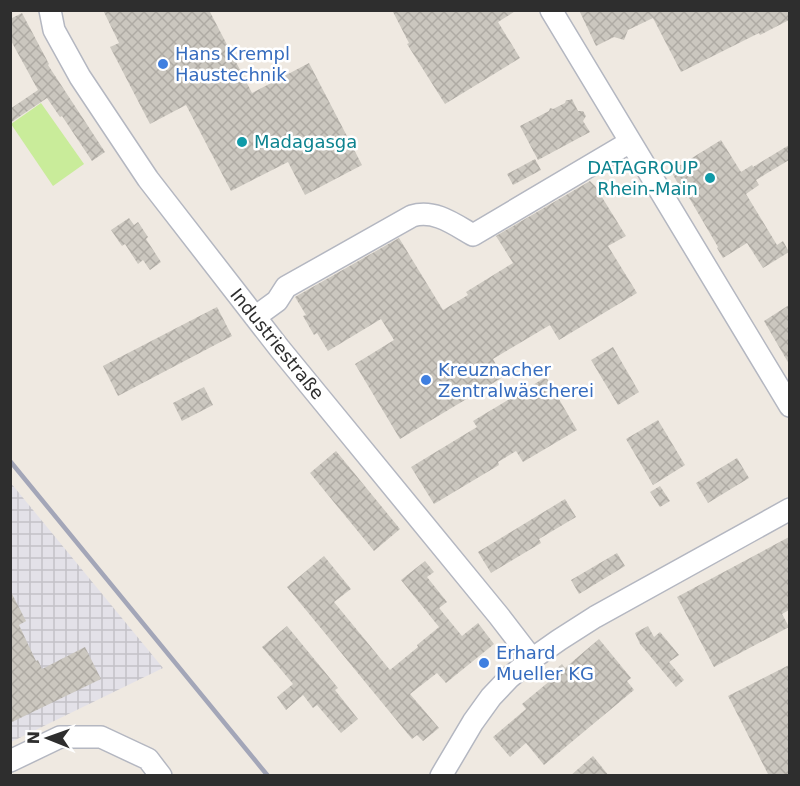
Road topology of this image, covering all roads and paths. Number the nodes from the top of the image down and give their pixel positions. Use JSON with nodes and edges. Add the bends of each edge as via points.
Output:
{"nodes":[{"id":1,"x":50,"y":10,"type":"edge"},
{"id":2,"x":551,"y":10,"type":"edge"},
{"id":3,"x":630,"y":142,"type":"junction"},
{"id":4,"x":255,"y":317,"type":"junction"},
{"id":5,"x":789,"y":405,"type":"edge"},
{"id":6,"x":789,"y":509,"type":"edge"},
{"id":7,"x":532,"y":659,"type":"junction"},
{"id":8,"x":10,"y":761,"type":"edge"},
{"id":9,"x":161,"y":776,"type":"edge"},
{"id":10,"x":441,"y":776,"type":"edge"}],
"edges":[{"from":1,"to":4,"type":"street","name":"Industriestraße","via":[[54,30],[77,71],[148,179]]},
{"from":2,"to":3,"type":"street"},
{"from":3,"to":4,"type":"street","via":[[473,235],[432,214],[412,216],[286,287],[277,301]]},
{"from":3,"to":5,"type":"street"},
{"from":4,"to":7,"type":"street","name":"Industriestraße"},
{"from":6,"to":7,"type":"street","via":[[595,617]]},
{"from":7,"to":10,"type":"street","via":[[491,697]]},
{"from":8,"to":9,"type":"street","via":[[60,737],[101,737],[148,759]]}]}
